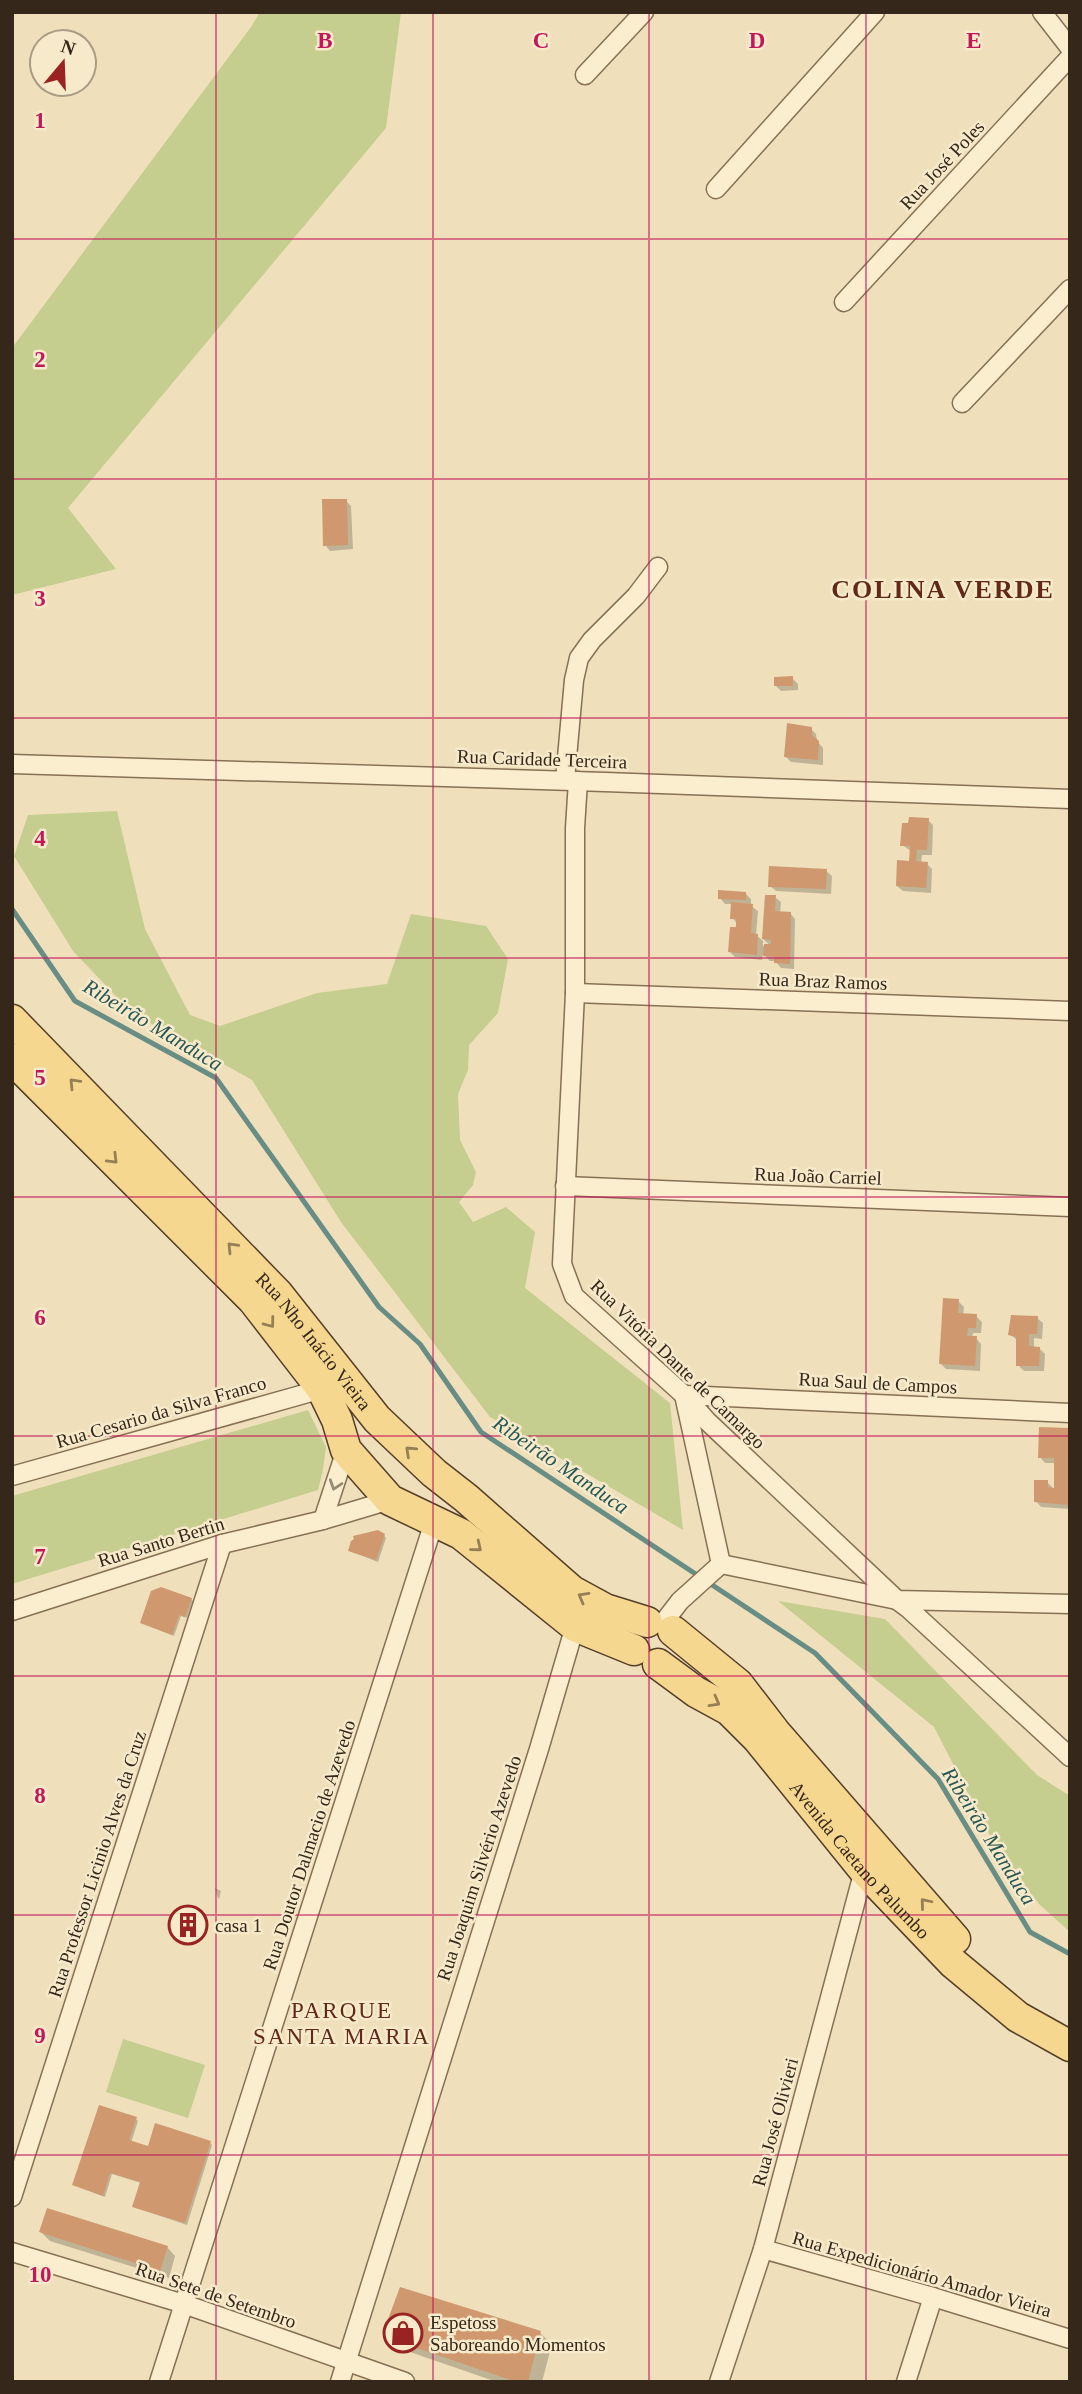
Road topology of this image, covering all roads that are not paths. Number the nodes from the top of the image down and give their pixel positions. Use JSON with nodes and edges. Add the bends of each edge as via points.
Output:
{"nodes":[{"id":1,"x":644,"y":12,"type":"edge"},
{"id":2,"x":875,"y":12,"type":"edge"},
{"id":3,"x":1042,"y":12,"type":"edge"},
{"id":4,"x":1070,"y":48,"type":"edge"},
{"id":5,"x":1070,"y":57,"type":"edge"},
{"id":6,"x":585,"y":75,"type":"dead end"},
{"id":7,"x":716,"y":189,"type":"dead end"},
{"id":8,"x":1070,"y":289,"type":"edge"},
{"id":9,"x":844,"y":302,"type":"dead end"},
{"id":10,"x":962,"y":403,"type":"dead end"},
{"id":11,"x":658,"y":567,"type":"dead end"},
{"id":12,"x":12,"y":764,"type":"edge"},
{"id":13,"x":571,"y":780,"type":"junction"},
{"id":14,"x":1070,"y":799,"type":"edge"},
{"id":15,"x":575,"y":993,"type":"junction"},
{"id":16,"x":1070,"y":1011,"type":"edge"},
{"id":17,"x":12,"y":1020,"type":"edge"},
{"id":18,"x":12,"y":1059,"type":"edge"},
{"id":19,"x":565,"y":1186,"type":"junction"},
{"id":20,"x":1070,"y":1207,"type":"edge"},
{"id":21,"x":322,"y":1389,"type":"junction"},
{"id":22,"x":684,"y":1395,"type":"junction"},
{"id":23,"x":1070,"y":1413,"type":"edge"},
{"id":24,"x":377,"y":1419,"type":"junction"},
{"id":25,"x":346,"y":1450,"type":"junction"},
{"id":26,"x":12,"y":1476,"type":"edge"},
{"id":27,"x":390,"y":1500,"type":"junction"},
{"id":28,"x":323,"y":1520,"type":"junction"},
{"id":29,"x":434,"y":1522,"type":"junction"},
{"id":30,"x":222,"y":1544,"type":"junction"},
{"id":31,"x":716,"y":1569,"type":"junction"},
{"id":32,"x":897,"y":1600,"type":"junction"},
{"id":33,"x":1070,"y":1604,"type":"edge"},
{"id":34,"x":13,"y":1613,"type":"edge"},
{"id":35,"x":666,"y":1619,"type":"junction"},
{"id":36,"x":575,"y":1626,"type":"junction"},
{"id":37,"x":646,"y":1657,"type":"junction"},
{"id":38,"x":1070,"y":1758,"type":"edge"},
{"id":39,"x":864,"y":1870,"type":"junction"},
{"id":40,"x":1070,"y":2024,"type":"edge"},
{"id":41,"x":1070,"y":2046,"type":"edge"},
{"id":42,"x":12,"y":2197,"type":"edge"},
{"id":43,"x":762,"y":2249,"type":"junction"},
{"id":44,"x":12,"y":2252,"type":"edge"},
{"id":45,"x":933,"y":2297,"type":"junction"},
{"id":46,"x":184,"y":2304,"type":"junction"},
{"id":47,"x":1070,"y":2339,"type":"edge"},
{"id":48,"x":346,"y":2362,"type":"junction"},
{"id":49,"x":159,"y":2382,"type":"edge"},
{"id":50,"x":340,"y":2382,"type":"edge"},
{"id":51,"x":405,"y":2382,"type":"edge"},
{"id":52,"x":719,"y":2382,"type":"edge"},
{"id":53,"x":906,"y":2382,"type":"edge"}],
"edges":[{"from":1,"to":6,"type":"street"},
{"from":2,"to":7,"type":"street"},
{"from":3,"to":4,"type":"street"},
{"from":5,"to":9,"type":"street","name":"Rua José Poles"},
{"from":8,"to":10,"type":"street"},
{"from":11,"to":13,"type":"street","name":"Rua Vitória Dante de Camargo","via":[[579,658],[573,680]]},
{"from":12,"to":13,"type":"street","name":"Rua Caridade Terceira"},
{"from":13,"to":14,"type":"street","name":"Rua Caridade Terceira"},
{"from":13,"to":15,"type":"street","name":"Rua Vitória Dante de Camargo"},
{"from":15,"to":16,"type":"street","name":"Rua Braz Ramos"},
{"from":15,"to":19,"type":"street","name":"Rua Vitória Dante de Camargo"},
{"from":24,"to":17,"type":"main road","name":"Rua Nho Inácio Vieira","one_way":true,"via":[[278,1294]]},
{"from":18,"to":21,"type":"main road","name":"Rua Nho Inácio Vieira","one_way":true,"via":[[253,1300]]},
{"from":19,"to":20,"type":"street","name":"Rua João Carriel"},
{"from":19,"to":22,"type":"street","name":"Rua Vitória Dante de Camargo","via":[[562,1264],[574,1296]]},
{"from":21,"to":25,"type":"main road","name":"Rua Nho Inácio Vieira"},
{"from":21,"to":26,"type":"street","name":"Rua Cesario da Silva Franco"},
{"from":22,"to":23,"type":"street","name":"Rua Saul de Campos"},
{"from":22,"to":31,"type":"street"},
{"from":22,"to":32,"type":"street","name":"Rua Vitória Dante de Camargo"},
{"from":24,"to":25,"type":"main road","via":[[359,1430]]},
{"from":35,"to":24,"type":"main road","name":"Rua Nho Inácio Vieira","one_way":true,"via":[[605,1609],[572,1591]]},
{"from":25,"to":27,"type":"main road","name":"Rua Nho Inácio Vieira"},
{"from":25,"to":28,"type":"street","one_way":true},
{"from":27,"to":28,"type":"street","name":"Rua Santo Bertin"},
{"from":27,"to":29,"type":"main road","name":"Rua Nho Inácio Vieira"},
{"from":28,"to":30,"type":"street","name":"Rua Santo Bertin"},
{"from":29,"to":36,"type":"main road","name":"Rua Nho Inácio Vieira","one_way":true,"via":[[461,1534]]},
{"from":29,"to":46,"type":"street","name":"Rua Doutor Dalmacio de Azevedo"},
{"from":30,"to":34,"type":"street","name":"Rua Santo Bertin"},
{"from":30,"to":42,"type":"street","name":"Rua Professor Licinio Alves da Cruz"},
{"from":31,"to":32,"type":"street"},
{"from":31,"to":35,"type":"street"},
{"from":32,"to":33,"type":"street"},
{"from":32,"to":38,"type":"street","name":"Rua Vitória Dante de Camargo"},
{"from":35,"to":37,"type":"main road","via":[[636,1631],[632,1643]]},
{"from":35,"to":37,"type":"main road","via":[[676,1638],[674,1653],[669,1659]]},
{"from":40,"to":35,"type":"main road","name":"Avenida Caetano Palumbo","one_way":true,"via":[[1036,2008],[968,1954],[737,1684]]},
{"from":36,"to":37,"type":"main road","name":"Rua Nho Inácio Vieira"},
{"from":36,"to":48,"type":"street","name":"Rua Joaquim Silvério Azevedo"},
{"from":37,"to":39,"type":"main road","name":"Avenida Caetano Palumbo","one_way":true,"via":[[729,1710]]},
{"from":39,"to":41,"type":"main road","name":"Avenida Caetano Palumbo","via":[[953,1963],[1018,2017]]},
{"from":39,"to":43,"type":"street","name":"Rua José Olivieri"},
{"from":43,"to":45,"type":"street","name":"Rua Expedicionário Amador Vieira"},
{"from":43,"to":52,"type":"street","name":"Rua José Olivieri"},
{"from":44,"to":46,"type":"street","name":"Rua Sete de Setembro"},
{"from":45,"to":47,"type":"street","name":"Rua Expedicionário Amador Vieira"},
{"from":45,"to":53,"type":"street"},
{"from":46,"to":48,"type":"street","name":"Rua Sete de Setembro"},
{"from":46,"to":49,"type":"street","name":"Rua Doutor Dalmacio de Azevedo"},
{"from":48,"to":50,"type":"street","name":"Rua Joaquim Silvério Azevedo"},
{"from":48,"to":51,"type":"street","name":"Rua Sete de Setembro"}]}
